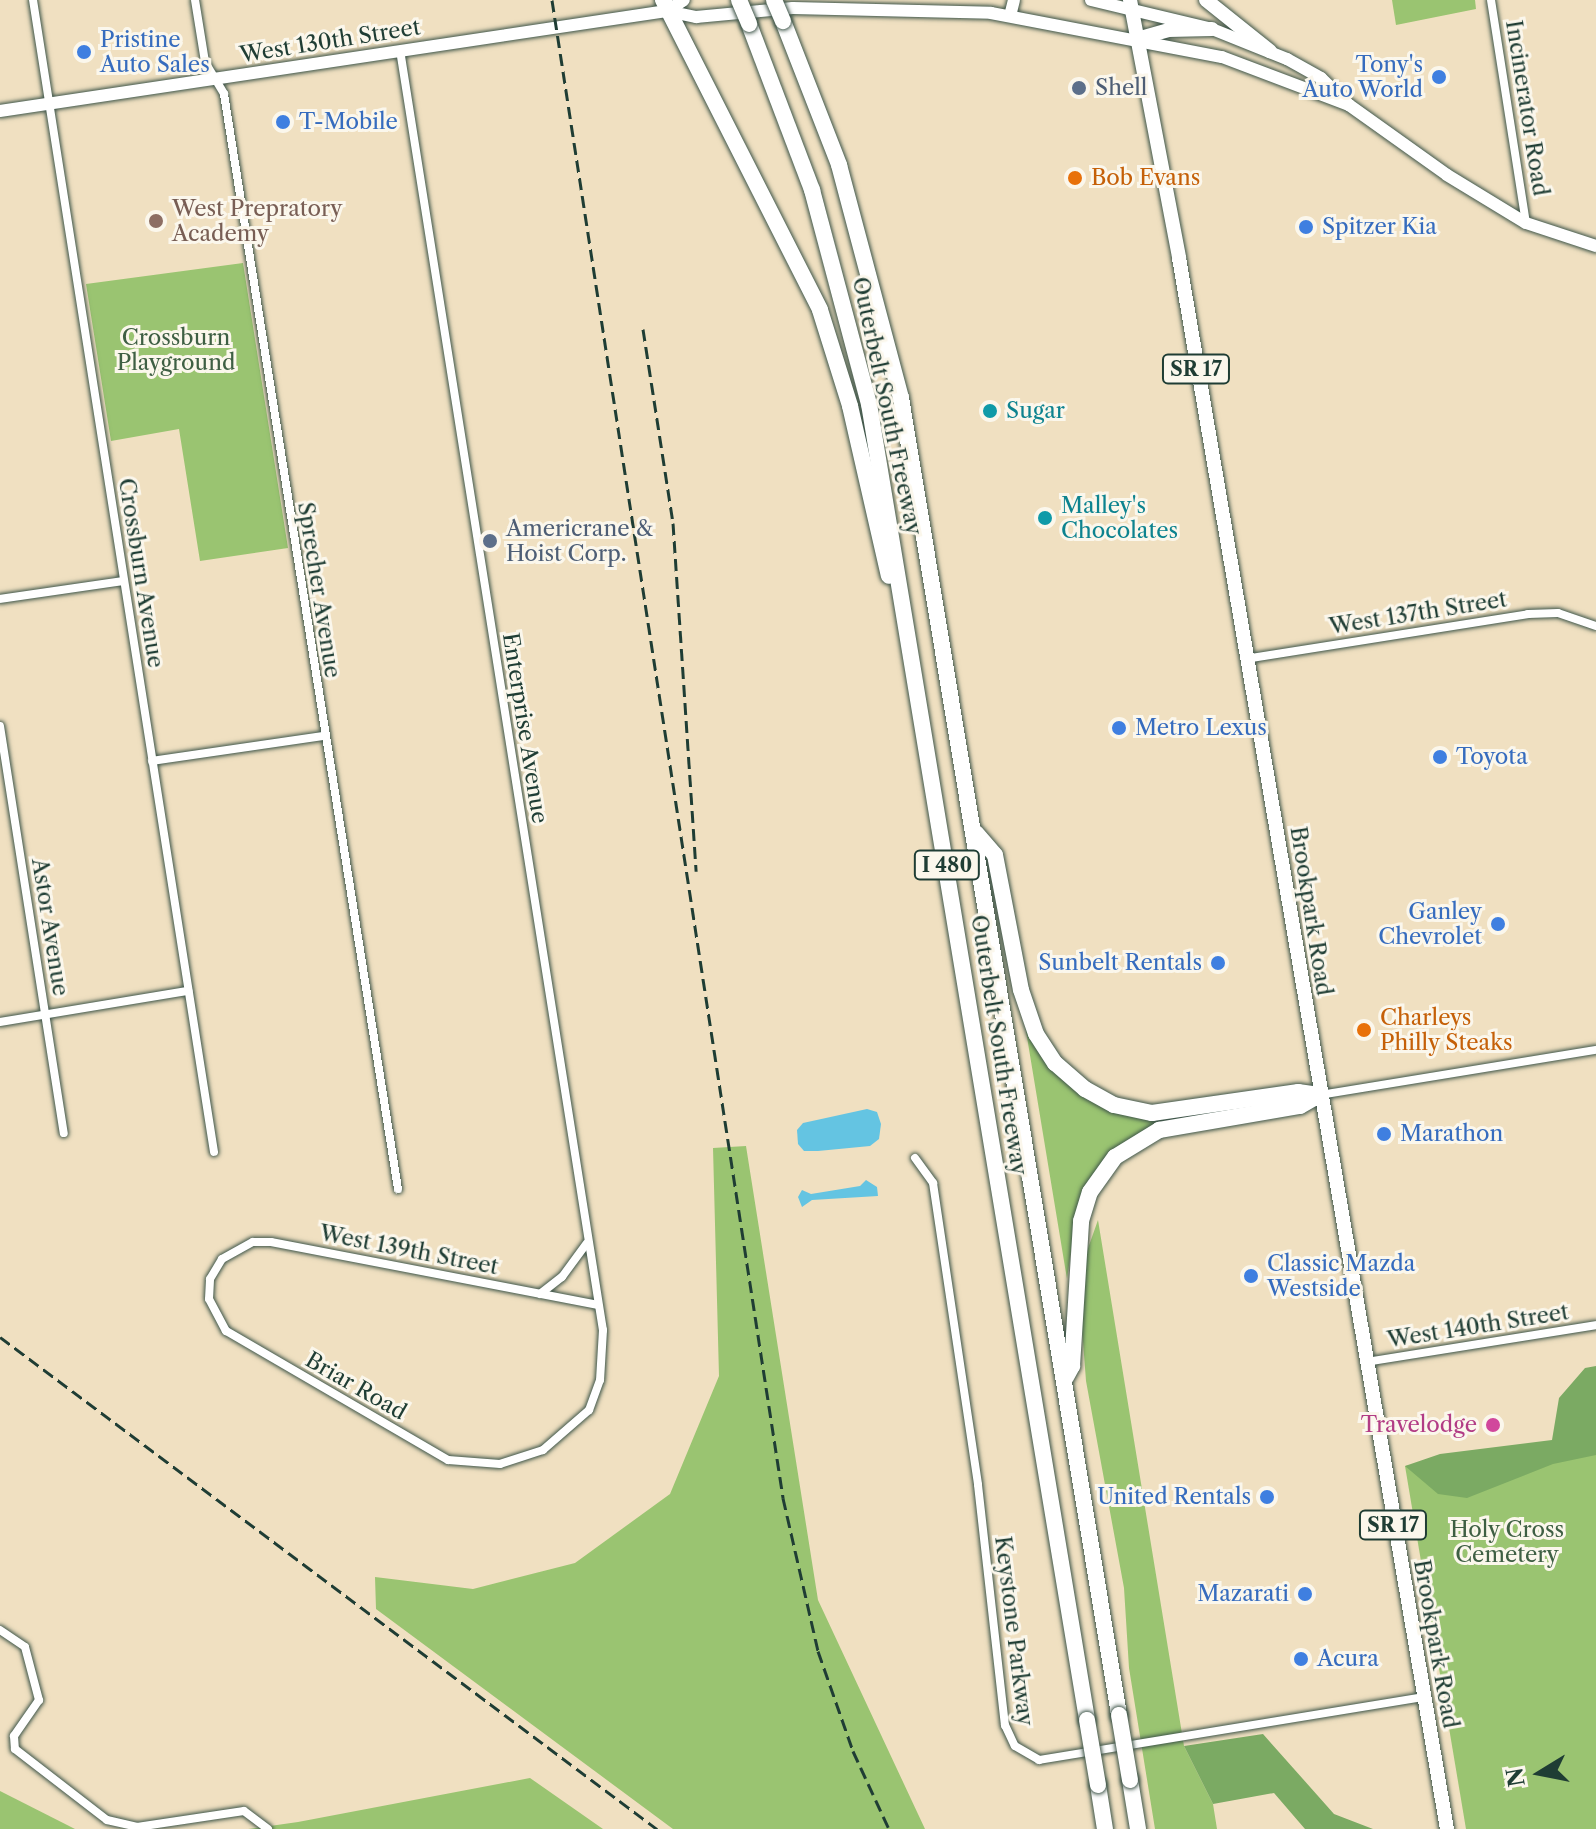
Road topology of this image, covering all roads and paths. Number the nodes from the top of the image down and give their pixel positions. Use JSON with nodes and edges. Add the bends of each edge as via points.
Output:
{"nodes":[{"id":1,"x":33,"y":0,"type":"edge"},
{"id":2,"x":195,"y":0,"type":"edge"},
{"id":3,"x":684,"y":0,"type":"edge"},
{"id":4,"x":739,"y":0,"type":"edge"},
{"id":5,"x":774,"y":0,"type":"edge"},
{"id":6,"x":1014,"y":0,"type":"edge"},
{"id":7,"x":1091,"y":0,"type":"edge"},
{"id":8,"x":1206,"y":0,"type":"edge"},
{"id":9,"x":1491,"y":0,"type":"edge"},
{"id":10,"x":1131,"y":3,"type":"edge"},
{"id":11,"x":963,"y":5,"type":"edge"},
{"id":12,"x":665,"y":6,"type":"edge"},
{"id":13,"x":1010,"y":16,"type":"junction"},
{"id":14,"x":1212,"y":29,"type":"junction"},
{"id":15,"x":1233,"y":36,"type":"junction"},
{"id":16,"x":1137,"y":39,"type":"junction"},
{"id":17,"x":400,"y":50,"type":"junction"},
{"id":18,"x":1270,"y":51,"type":"junction"},
{"id":19,"x":1222,"y":57,"type":"junction"},
{"id":20,"x":216,"y":79,"type":"junction"},
{"id":21,"x":49,"y":103,"type":"junction"},
{"id":22,"x":1349,"y":105,"type":"junction"},
{"id":23,"x":0,"y":111,"type":"edge"},
{"id":24,"x":1526,"y":223,"type":"junction"},
{"id":25,"x":1596,"y":246,"type":"edge"},
{"id":26,"x":123,"y":581,"type":"junction"},
{"id":27,"x":0,"y":599,"type":"edge"},
{"id":28,"x":1596,"y":626,"type":"edge"},
{"id":29,"x":1245,"y":659,"type":"junction"},
{"id":30,"x":916,"y":678,"type":"junction"},
{"id":31,"x":0,"y":726,"type":"edge"},
{"id":32,"x":324,"y":736,"type":"junction"},
{"id":33,"x":152,"y":761,"type":"junction"},
{"id":34,"x":976,"y":833,"type":"junction"},
{"id":35,"x":188,"y":991,"type":"junction"},
{"id":36,"x":45,"y":1015,"type":"junction"},
{"id":37,"x":0,"y":1022,"type":"edge"},
{"id":38,"x":1596,"y":1050,"type":"edge"},
{"id":39,"x":1319,"y":1095,"type":"junction"},
{"id":40,"x":64,"y":1133,"type":"dead end"},
{"id":41,"x":214,"y":1152,"type":"dead end"},
{"id":42,"x":915,"y":1158,"type":"dead end"},
{"id":43,"x":398,"y":1189,"type":"dead end"},
{"id":44,"x":271,"y":1242,"type":"joint"},
{"id":45,"x":587,"y":1242,"type":"junction"},
{"id":46,"x":540,"y":1294,"type":"junction"},
{"id":47,"x":597,"y":1305,"type":"junction"},
{"id":48,"x":1596,"y":1325,"type":"edge"},
{"id":49,"x":1365,"y":1363,"type":"junction"},
{"id":50,"x":1065,"y":1378,"type":"junction"},
{"id":51,"x":589,"y":1410,"type":"joint"},
{"id":52,"x":0,"y":1630,"type":"edge"},
{"id":53,"x":1422,"y":1697,"type":"junction"},
{"id":54,"x":1104,"y":1826,"type":"edge"},
{"id":55,"x":268,"y":1829,"type":"edge"},
{"id":56,"x":1138,"y":1829,"type":"edge"},
{"id":57,"x":1447,"y":1829,"type":"edge"}],
"edges":[{"from":1,"to":21,"type":"street","name":"Crossburn Avenue"},
{"from":2,"to":20,"type":"street","name":"Sprecher Avenue","via":[[205,62]]},
{"from":3,"to":12,"type":"main road","name":"West 130th Street"},
{"from":4,"to":30,"type":"highway","name":"Outerbelt South Freeway","number":"I 480","bridge":true,"via":[[804,166],[856,346]]},
{"from":5,"to":34,"type":"highway","name":"Outerbelt South Freeway","number":"I 480","bridge":true,"via":[[839,165],[889,345]]},
{"from":6,"to":13,"type":"main road"},
{"from":7,"to":10,"type":"main road","name":"West 130th Street"},
{"from":8,"to":18,"type":"main road"},
{"from":9,"to":24,"type":"street","name":"Incinerator Road"},
{"from":10,"to":14,"type":"main road","name":"West 130th Street"},
{"from":10,"to":16,"type":"main road","name":"Brookpark Road","number":"SR 17"},
{"from":11,"to":12,"type":"main road","name":"West 130th Street","via":[[793,8],[696,17]]},
{"from":11,"to":13,"type":"main road","name":"West 130th Street"},
{"from":12,"to":17,"type":"main road","name":"West 130th Street"},
{"from":12,"to":30,"type":"highway","via":[[820,310],[847,394]]},
{"from":13,"to":16,"type":"main road","name":"West 130th Street"},
{"from":14,"to":15,"type":"main road","name":"West 130th Street"},
{"from":14,"to":16,"type":"main road","via":[[1168,30]]},
{"from":15,"to":18,"type":"main road","name":"West 130th Street"},
{"from":15,"to":19,"type":"main road"},
{"from":16,"to":19,"type":"main road","name":"West 130th Street"},
{"from":16,"to":29,"type":"main road","name":"Brookpark Road","number":"SR 17"},
{"from":17,"to":20,"type":"main road","name":"West 130th Street"},
{"from":17,"to":45,"type":"street","name":"Enterprise Avenue"},
{"from":18,"to":22,"type":"main road","name":"West 130th Street","via":[[1321,78]]},
{"from":19,"to":22,"type":"main road","name":"West 130th Street"},
{"from":20,"to":21,"type":"main road","name":"West 130th Street"},
{"from":20,"to":32,"type":"street","name":"Sprecher Avenue","via":[[224,94]]},
{"from":21,"to":23,"type":"main road","name":"West 130th Street"},
{"from":21,"to":26,"type":"street","name":"Crossburn Avenue"},
{"from":22,"to":24,"type":"main road","name":"West 130th Street"},
{"from":24,"to":25,"type":"main road","name":"West 130th Street"},
{"from":26,"to":27,"type":"street"},
{"from":26,"to":33,"type":"street","name":"Crossburn Avenue"},
{"from":28,"to":29,"type":"street","name":"West 137th Street","via":[[1542,612]]},
{"from":29,"to":39,"type":"main road","name":"Brookpark Road","number":"SR 17"},
{"from":30,"to":54,"type":"highway","name":"Outerbelt South Freeway","number":"I 480","bridge":true},
{"from":31,"to":36,"type":"street","name":"Astor Avenue"},
{"from":32,"to":33,"type":"street"},
{"from":32,"to":43,"type":"street","name":"Sprecher Avenue"},
{"from":33,"to":35,"type":"street","name":"Crossburn Avenue"},
{"from":34,"to":39,"type":"highway","via":[[995,855],[1028,1013],[1045,1050],[1068,1077],[1114,1105],[1152,1113],[1298,1092]]},
{"from":34,"to":50,"type":"highway","name":"Outerbelt South Freeway","number":"I 480"},
{"from":35,"to":36,"type":"street"},
{"from":35,"to":41,"type":"street","name":"Crossburn Avenue"},
{"from":36,"to":37,"type":"street"},
{"from":36,"to":40,"type":"street","name":"Astor Avenue"},
{"from":38,"to":39,"type":"street"},
{"from":39,"to":49,"type":"main road","name":"Brookpark Road","number":"SR 17"},
{"from":39,"to":50,"type":"highway","via":[[1300,1106],[1159,1130],[1115,1157],[1090,1192],[1081,1221],[1072,1366]]},
{"from":42,"to":53,"type":"street","name":"Keystone Parkway","via":[[933,1183],[978,1485],[1005,1725],[1015,1746],[1039,1760]]},
{"from":44,"to":46,"type":"street","name":"West 139th Street"},
{"from":44,"to":51,"type":"street","name":"Briar Road","via":[[253,1242],[222,1259],[210,1279],[215,1317],[226,1331],[448,1460],[500,1464],[524,1458],[568,1432]]},
{"from":45,"to":46,"type":"street","via":[[562,1277]]},
{"from":45,"to":47,"type":"street","name":"Enterprise Avenue"},
{"from":46,"to":47,"type":"street","name":"West 139th Street"},
{"from":47,"to":51,"type":"street","name":"Enterprise Avenue","via":[[603,1356]]},
{"from":48,"to":49,"type":"street","name":"West 140th Street"},
{"from":49,"to":53,"type":"main road","name":"Brookpark Road","number":"SR 17"},
{"from":50,"to":56,"type":"highway","name":"Outerbelt South Freeway","number":"I 480","bridge":true},
{"from":52,"to":55,"type":"street","via":[[25,1647],[39,1700],[14,1736],[15,1749],[107,1820],[137,1827],[244,1811]]},
{"from":53,"to":57,"type":"main road","name":"Brookpark Road","number":"SR 17"}]}
